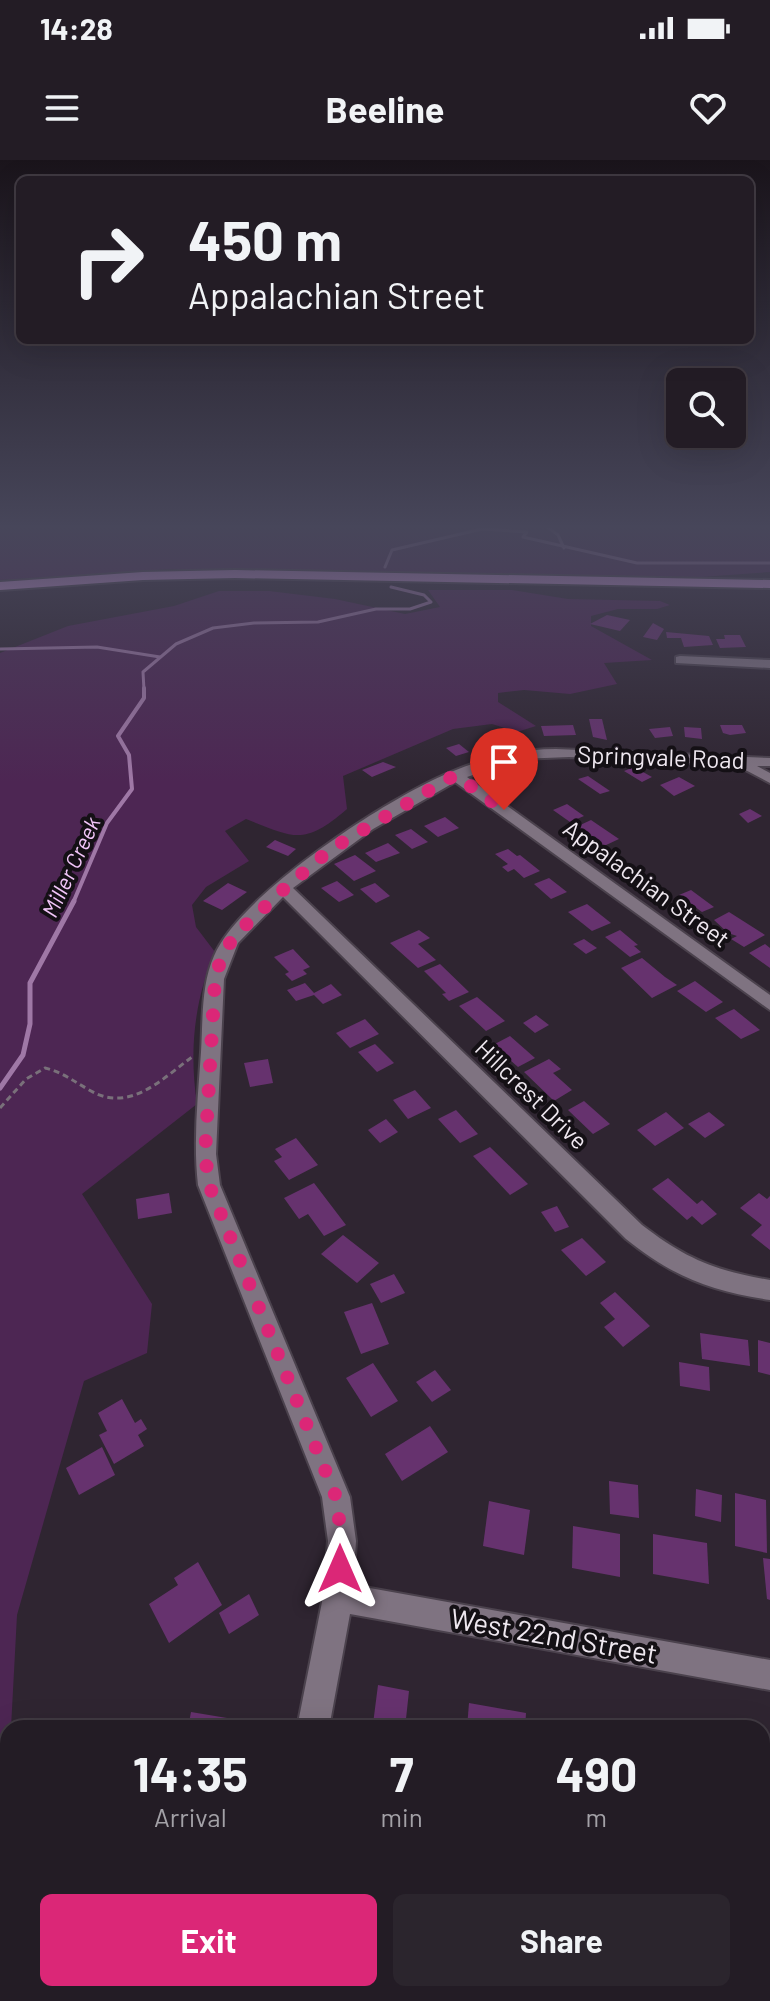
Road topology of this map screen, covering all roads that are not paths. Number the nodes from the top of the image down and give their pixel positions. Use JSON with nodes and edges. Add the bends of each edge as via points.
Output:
{"nodes":[{"id":1,"x":680,"y":660,"type":"dead end"},
{"id":2,"x":770,"y":664,"type":"edge"},
{"id":3,"x":738,"y":761,"type":"junction"},
{"id":4,"x":770,"y":762,"type":"edge"},
{"id":5,"x":455,"y":775,"type":"junction"},
{"id":6,"x":770,"y":779,"type":"edge"},
{"id":7,"x":284,"y":889,"type":"junction"},
{"id":8,"x":770,"y":1004,"type":"edge"},
{"id":9,"x":770,"y":1290,"type":"edge"},
{"id":10,"x":338,"y":1597,"type":"junction"},
{"id":11,"x":770,"y":1675,"type":"edge"},
{"id":12,"x":315,"y":1720,"type":"edge"}],
"edges":[{"from":1,"to":2,"type":"street"},
{"from":3,"to":4,"type":"street","name":"Springvale Road"},
{"from":3,"to":5,"type":"street","name":"Springvale Road","via":[[549,753],[494,759]]},
{"from":3,"to":6,"type":"street"},
{"from":5,"to":7,"type":"street","name":"Springvale Road","via":[[331,849]]},
{"from":5,"to":8,"type":"street","name":"Appalachian Street"},
{"from":7,"to":9,"type":"street","name":"Hillcrest Drive","via":[[653,1248],[697,1276]]},
{"from":7,"to":10,"type":"street","name":"Springvale Road","via":[[236,934],[222,955],[215,979],[205,1154],[209,1185],[336,1497],[342,1541]]},
{"from":10,"to":11,"type":"street","name":"West 22nd Street"},
{"from":10,"to":12,"type":"street","name":"Springvale Road"}]}
